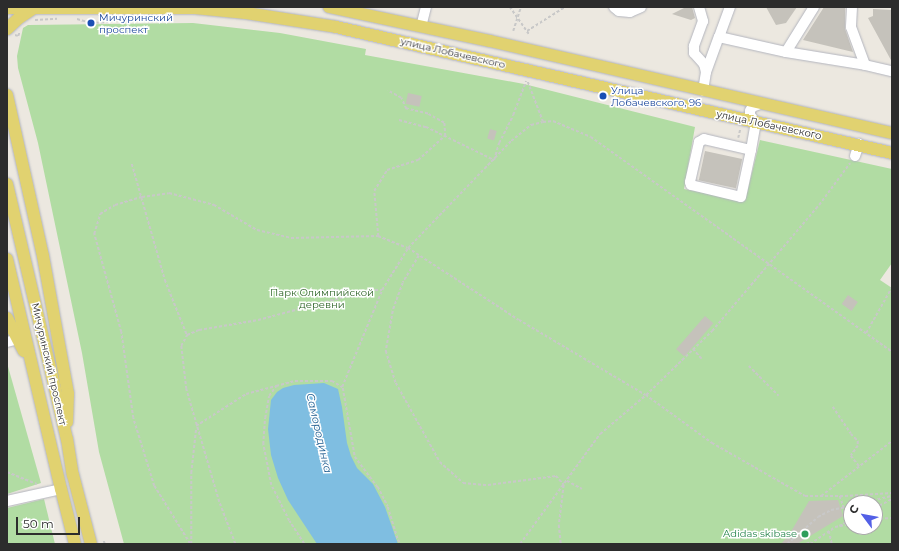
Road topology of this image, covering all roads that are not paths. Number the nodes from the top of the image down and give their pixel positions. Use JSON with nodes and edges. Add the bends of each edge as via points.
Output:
{"nodes":[{"id":1,"x":329,"y":7,"type":"edge"},
{"id":2,"x":426,"y":7,"type":"edge"},
{"id":3,"x":614,"y":7,"type":"edge"},
{"id":4,"x":641,"y":7,"type":"edge"},
{"id":5,"x":699,"y":7,"type":"edge"},
{"id":6,"x":730,"y":7,"type":"edge"},
{"id":7,"x":814,"y":7,"type":"edge"},
{"id":8,"x":852,"y":7,"type":"edge"},
{"id":9,"x":7,"y":8,"type":"edge"},
{"id":10,"x":34,"y":8,"type":"junction"},
{"id":11,"x":421,"y":26,"type":"junction"},
{"id":12,"x":7,"y":29,"type":"edge"},
{"id":13,"x":719,"y":37,"type":"junction"},
{"id":14,"x":786,"y":52,"type":"junction"},
{"id":15,"x":865,"y":65,"type":"junction"},
{"id":16,"x":892,"y":71,"type":"edge"},
{"id":17,"x":706,"y":72,"type":"junction"},
{"id":18,"x":704,"y":91,"type":"junction"},
{"id":19,"x":7,"y":95,"type":"edge"},
{"id":20,"x":760,"y":104,"type":"junction"},
{"id":21,"x":756,"y":123,"type":"junction"},
{"id":22,"x":892,"y":134,"type":"edge"},
{"id":23,"x":859,"y":144,"type":"junction"},
{"id":24,"x":751,"y":150,"type":"junction"},
{"id":25,"x":892,"y":153,"type":"edge"},
{"id":26,"x":855,"y":156,"type":"road end"},
{"id":27,"x":7,"y":184,"type":"edge"},
{"id":28,"x":7,"y":259,"type":"edge"},
{"id":29,"x":7,"y":318,"type":"edge"},
{"id":30,"x":12,"y":341,"type":"edge"},
{"id":31,"x":32,"y":367,"type":"junction"},
{"id":32,"x":67,"y":440,"type":"junction"},
{"id":33,"x":60,"y":489,"type":"junction"},
{"id":34,"x":7,"y":501,"type":"edge"},
{"id":35,"x":76,"y":544,"type":"edge"},
{"id":36,"x":91,"y":544,"type":"edge"}],
"edges":[{"from":1,"to":11,"type":"main road","name":"улица Лобачевского"},
{"from":2,"to":11,"type":"street"},
{"from":3,"to":4,"type":"street","via":[[619,12],[630,12]]},
{"from":5,"to":17,"type":"street","via":[[703,21],[694,53],[704,64]]},
{"from":6,"to":13,"type":"street"},
{"from":7,"to":14,"type":"street"},
{"from":8,"to":15,"type":"street","via":[[851,26]]},
{"from":9,"to":10,"type":"main road","name":"улица Лобачевского"},
{"from":10,"to":12,"type":"main road"},
{"from":10,"to":21,"type":"main road","name":"улица Лобачевского","via":[[195,8],[336,27]]},
{"from":11,"to":18,"type":"main road","name":"улица Лобачевского"},
{"from":13,"to":14,"type":"street"},
{"from":13,"to":17,"type":"street"},
{"from":14,"to":15,"type":"street"},
{"from":15,"to":16,"type":"street"},
{"from":17,"to":18,"type":"street"},
{"from":18,"to":20,"type":"main road","name":"улица Лобачевского"},
{"from":19,"to":32,"type":"main road","via":[[43,256],[68,394]]},
{"from":20,"to":21,"type":"street","via":[[752,107],[750,111]]},
{"from":20,"to":22,"type":"main road","name":"улица Лобачевского"},
{"from":21,"to":23,"type":"main road","name":"улица Лобачевского"},
{"from":21,"to":24,"type":"street"},
{"from":23,"to":25,"type":"main road","name":"улица Лобачевского"},
{"from":23,"to":26,"type":"street"},
{"from":24,"to":24,"type":"street","via":[[704,139],[699,142],[691,185],[741,197]]},
{"from":27,"to":32,"type":"main road","name":"Мичуринский проспект"},
{"from":28,"to":31,"type":"main road","name":"Мичуринский проспект"},
{"from":29,"to":30,"type":"main road"},
{"from":30,"to":31,"type":"main road"},
{"from":31,"to":33,"type":"main road","name":"Мичуринский проспект"},
{"from":32,"to":36,"type":"main road","name":"Мичуринский проспект","via":[[73,475]]},
{"from":33,"to":34,"type":"street"},
{"from":33,"to":35,"type":"main road","name":"Мичуринский проспект"}]}
